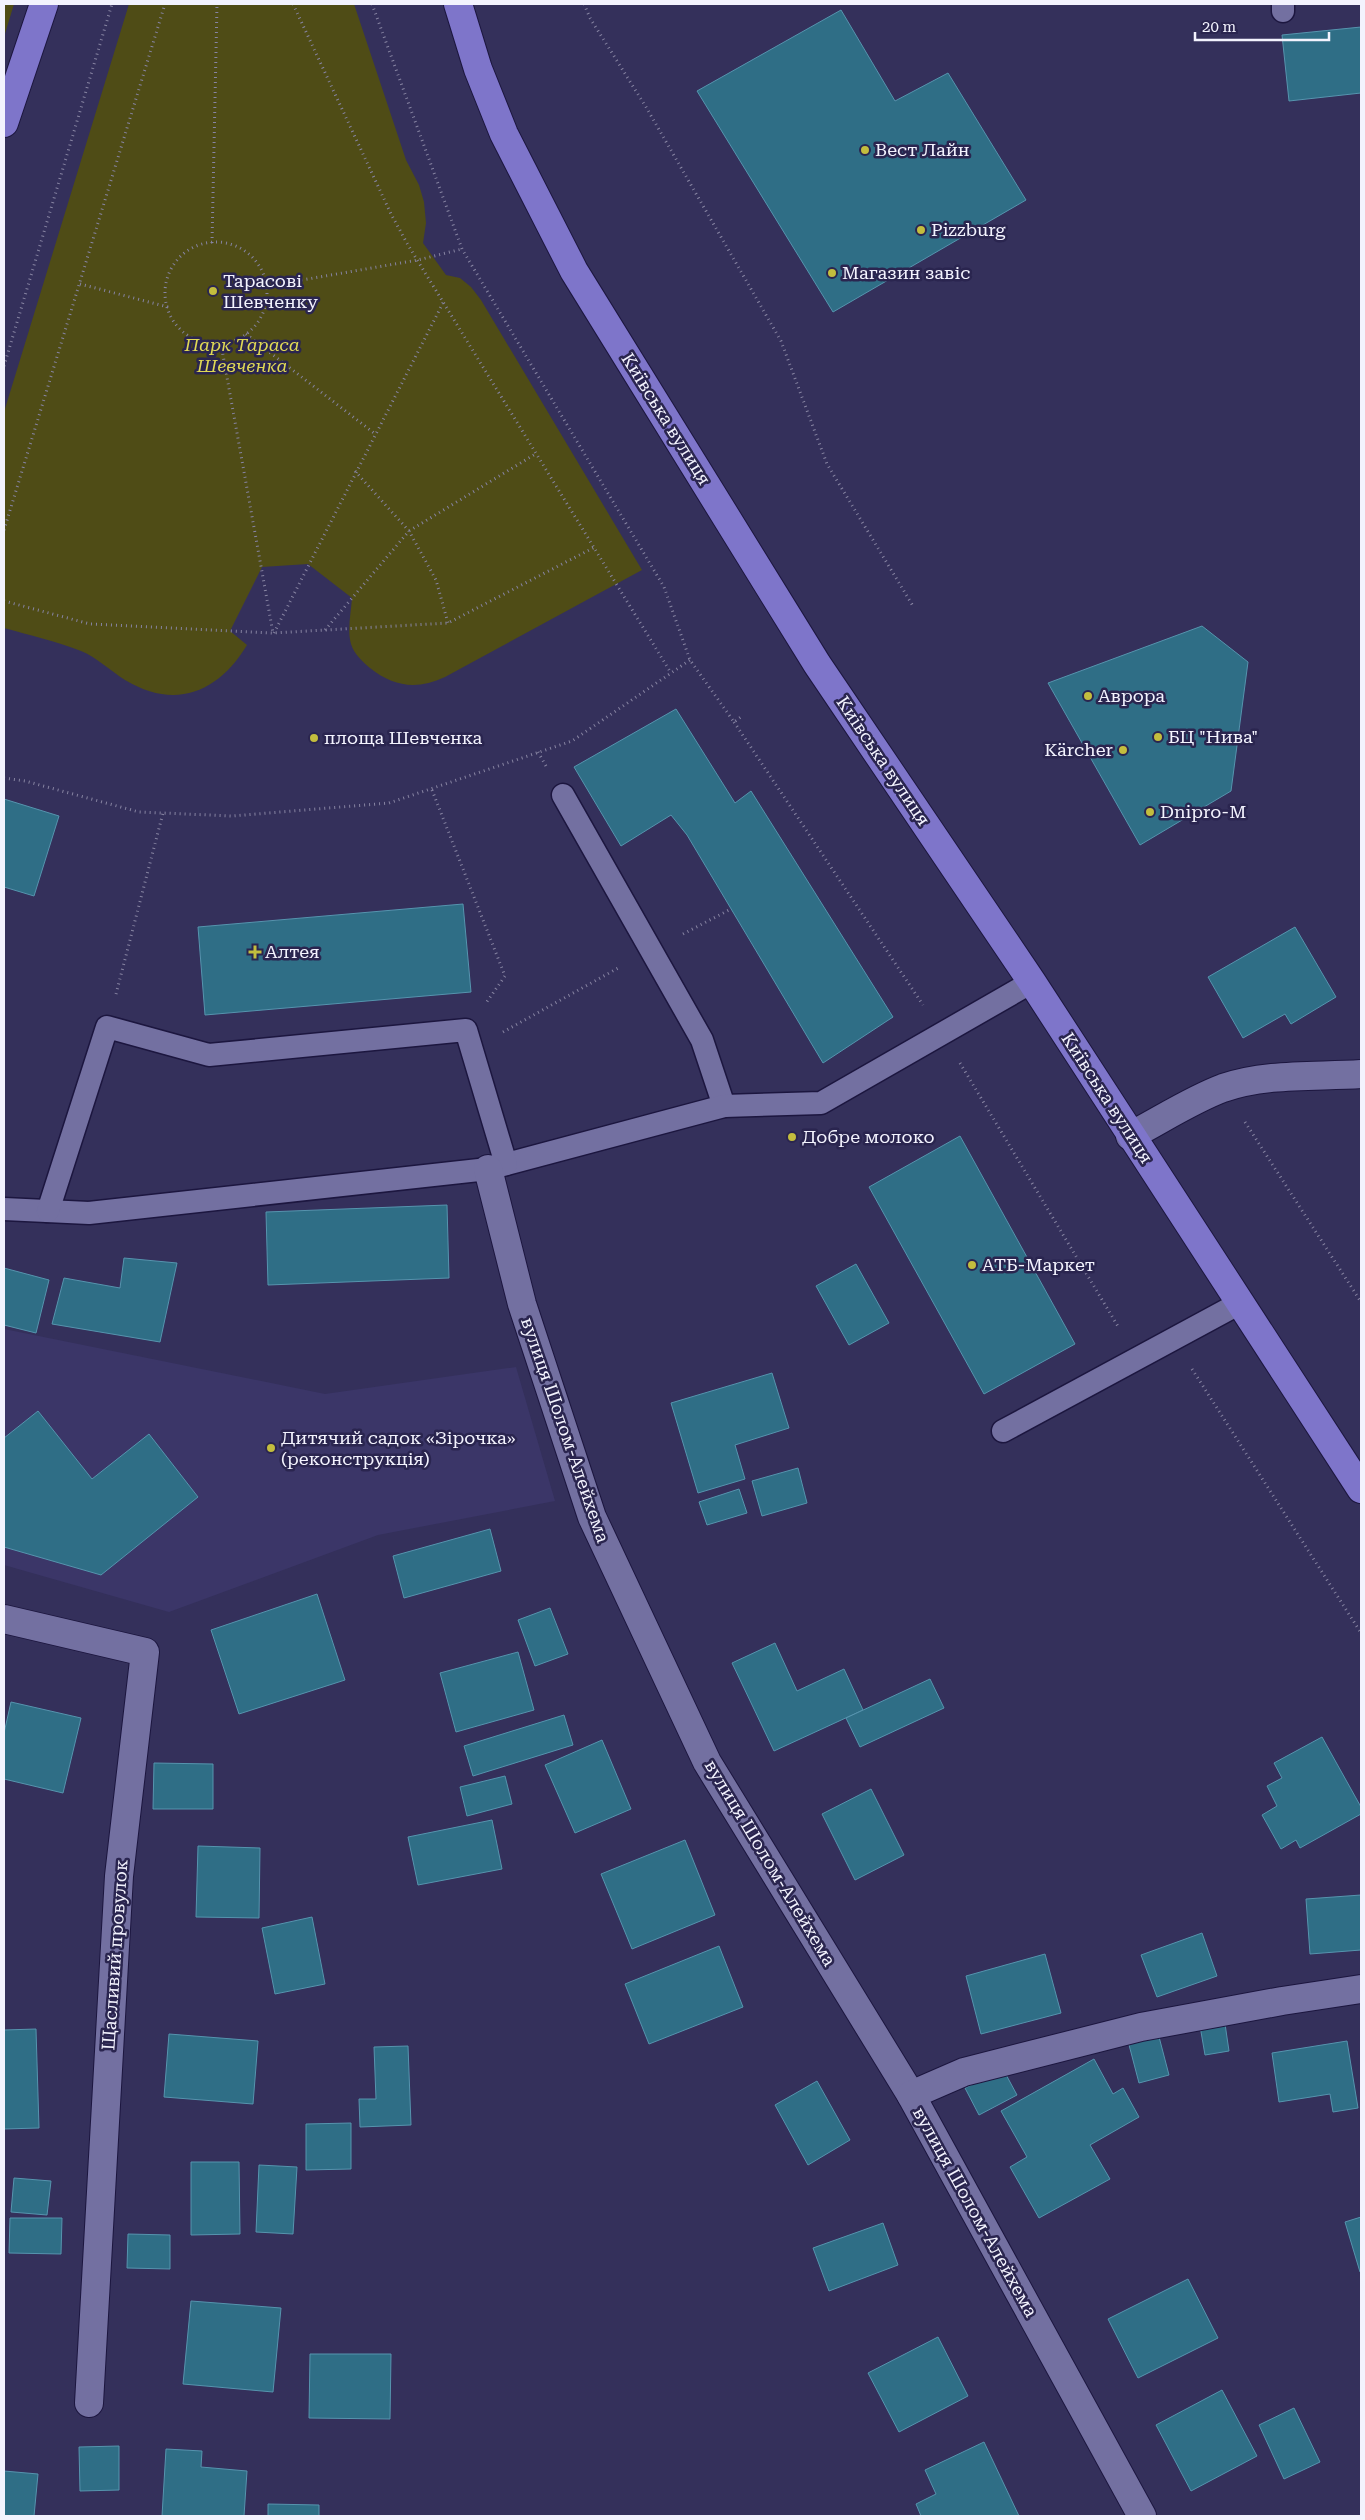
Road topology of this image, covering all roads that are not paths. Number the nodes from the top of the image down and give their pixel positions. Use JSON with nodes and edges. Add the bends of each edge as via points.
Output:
{"nodes":[{"id":1,"x":44,"y":4,"type":"edge"},
{"id":2,"x":458,"y":4,"type":"edge"},
{"id":3,"x":4,"y":123,"type":"edge"},
{"id":4,"x":563,"y":795,"type":"dead end"},
{"id":5,"x":1032,"y":982,"type":"junction"},
{"id":6,"x":1361,"y":1074,"type":"edge"},
{"id":7,"x":724,"y":1106,"type":"junction"},
{"id":8,"x":1130,"y":1136,"type":"junction"},
{"id":9,"x":497,"y":1167,"type":"junction"},
{"id":10,"x":4,"y":1210,"type":"edge"},
{"id":11,"x":48,"y":1211,"type":"junction"},
{"id":12,"x":1240,"y":1303,"type":"junction"},
{"id":13,"x":1003,"y":1431,"type":"dead end"},
{"id":14,"x":1361,"y":1489,"type":"edge"},
{"id":15,"x":4,"y":1619,"type":"edge"},
{"id":16,"x":1361,"y":1989,"type":"edge"},
{"id":17,"x":911,"y":2095,"type":"junction"},
{"id":18,"x":88,"y":2403,"type":"dead end"},
{"id":19,"x":1142,"y":2516,"type":"edge"}],
"edges":[{"from":1,"to":3,"type":"main road"},
{"from":2,"to":5,"type":"main road","name":"Київська вулиця","via":[[478,69],[504,134],[574,271],[817,664]]},
{"from":4,"to":7,"type":"lane","via":[[702,1040]]},
{"from":5,"to":7,"type":"lane","via":[[821,1103]]},
{"from":5,"to":8,"type":"main road","name":"Київська вулиця"},
{"from":6,"to":8,"type":"street","via":[[1266,1079],[1225,1088]]},
{"from":7,"to":9,"type":"lane"},
{"from":8,"to":12,"type":"main road","name":"Київська вулиця"},
{"from":9,"to":11,"type":"lane","via":[[89,1213]]},
{"from":9,"to":11,"type":"lane","via":[[469,1040],[209,1055],[107,1027]]},
{"from":9,"to":17,"type":"street","name":"вулиця Шолом-Алейхема","via":[[522,1304],[592,1517],[707,1762]]},
{"from":10,"to":11,"type":"lane"},
{"from":12,"to":13,"type":"lane"},
{"from":12,"to":14,"type":"main road","name":"Київська вулиця"},
{"from":15,"to":18,"type":"street","name":"Щасливий провулок","via":[[145,1652],[119,1876]]},
{"from":16,"to":17,"type":"street","via":[[1282,2000],[1141,2027],[964,2072]]},
{"from":17,"to":19,"type":"street","name":"вулиця Шолом-Алейхема"}]}
